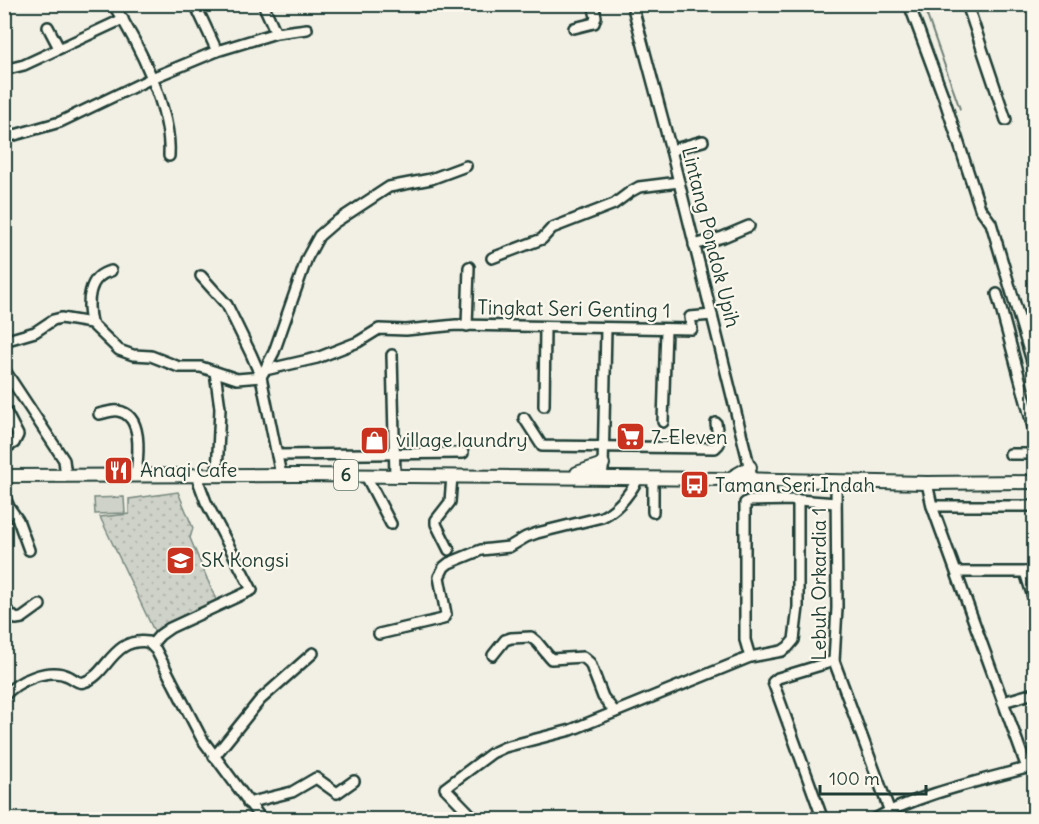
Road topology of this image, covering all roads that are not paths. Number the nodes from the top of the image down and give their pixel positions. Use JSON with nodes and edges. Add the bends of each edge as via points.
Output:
{"nodes":[{"id":1,"x":113,"y":4,"type":"edge"},
{"id":2,"x":195,"y":4,"type":"edge"},
{"id":3,"x":263,"y":4,"type":"edge"},
{"id":4,"x":593,"y":4,"type":"edge"},
{"id":5,"x":632,"y":4,"type":"edge"},
{"id":6,"x":909,"y":4,"type":"edge"},
{"id":7,"x":968,"y":4,"type":"edge"},
{"id":8,"x":123,"y":19,"type":"junction"},
{"id":9,"x":48,"y":27,"type":"dead end"},
{"id":10,"x":574,"y":28,"type":"dead end"},
{"id":11,"x":306,"y":29,"type":"dead end"},
{"id":12,"x":276,"y":33,"type":"junction"},
{"id":13,"x":59,"y":48,"type":"junction"},
{"id":14,"x":217,"y":51,"type":"junction"},
{"id":15,"x":4,"y":70,"type":"edge"},
{"id":16,"x":152,"y":78,"type":"junction"},
{"id":17,"x":1006,"y":120,"type":"dead end"},
{"id":18,"x":4,"y":138,"type":"edge"},
{"id":19,"x":703,"y":141,"type":"dead end"},
{"id":20,"x":671,"y":150,"type":"junction"},
{"id":21,"x":169,"y":156,"type":"dead end"},
{"id":22,"x":466,"y":166,"type":"dead end"},
{"id":23,"x":679,"y":182,"type":"junction"},
{"id":24,"x":749,"y":226,"type":"dead end"},
{"id":25,"x":694,"y":245,"type":"junction"},
{"id":26,"x":492,"y":258,"type":"dead end"},
{"id":27,"x":469,"y":267,"type":"dead end"},
{"id":28,"x":111,"y":271,"type":"dead end"},
{"id":29,"x":201,"y":276,"type":"dead end"},
{"id":30,"x":997,"y":294,"type":"dead end"},
{"id":31,"x":712,"y":315,"type":"junction"},
{"id":32,"x":91,"y":323,"type":"junction"},
{"id":33,"x":467,"y":326,"type":"junction"},
{"id":34,"x":545,"y":327,"type":"junction"},
{"id":35,"x":606,"y":328,"type":"junction"},
{"id":36,"x":666,"y":329,"type":"junction"},
{"id":37,"x":4,"y":341,"type":"edge"},
{"id":38,"x":392,"y":355,"type":"dead end"},
{"id":39,"x":1034,"y":363,"type":"edge"},
{"id":40,"x":4,"y":369,"type":"edge"},
{"id":41,"x":215,"y":372,"type":"junction"},
{"id":42,"x":263,"y":373,"type":"junction"},
{"id":43,"x":544,"y":406,"type":"dead end"},
{"id":44,"x":4,"y":408,"type":"edge"},
{"id":45,"x":99,"y":414,"type":"dead end"},
{"id":46,"x":524,"y":418,"type":"dead end"},
{"id":47,"x":663,"y":422,"type":"dead end"},
{"id":48,"x":716,"y":423,"type":"dead end"},
{"id":49,"x":1035,"y":431,"type":"edge"},
{"id":50,"x":604,"y":446,"type":"junction"},
{"id":51,"x":4,"y":449,"type":"edge"},
{"id":52,"x":463,"y":453,"type":"dead end"},
{"id":53,"x":394,"y":454,"type":"junction"},
{"id":54,"x":1010,"y":454,"type":"dead end"},
{"id":55,"x":1035,"y":454,"type":"edge"},
{"id":56,"x":278,"y":455,"type":"junction"},
{"id":57,"x":603,"y":469,"type":"junction"},
{"id":58,"x":751,"y":473,"type":"junction"},
{"id":59,"x":196,"y":475,"type":"junction"},
{"id":60,"x":281,"y":475,"type":"junction"},
{"id":61,"x":4,"y":476,"type":"edge"},
{"id":62,"x":66,"y":476,"type":"junction"},
{"id":63,"x":136,"y":476,"type":"junction"},
{"id":64,"x":217,"y":476,"type":"junction"},
{"id":65,"x":366,"y":476,"type":"junction"},
{"id":66,"x":395,"y":476,"type":"junction"},
{"id":67,"x":452,"y":476,"type":"junction"},
{"id":68,"x":646,"y":479,"type":"junction"},
{"id":69,"x":771,"y":480,"type":"junction"},
{"id":70,"x":836,"y":482,"type":"junction"},
{"id":71,"x":1035,"y":482,"type":"edge"},
{"id":72,"x":927,"y":483,"type":"junction"},
{"id":73,"x":4,"y":495,"type":"edge"},
{"id":74,"x":771,"y":500,"type":"junction"},
{"id":75,"x":798,"y":500,"type":"junction"},
{"id":76,"x":836,"y":503,"type":"junction"},
{"id":77,"x":932,"y":506,"type":"junction"},
{"id":78,"x":1035,"y":506,"type":"edge"},
{"id":79,"x":653,"y":512,"type":"dead end"},
{"id":80,"x":391,"y":524,"type":"dead end"},
{"id":81,"x":29,"y":550,"type":"dead end"},
{"id":82,"x":449,"y":550,"type":"dead end"},
{"id":83,"x":957,"y":572,"type":"junction"},
{"id":84,"x":1030,"y":572,"type":"edge"},
{"id":85,"x":1035,"y":600,"type":"edge"},
{"id":86,"x":40,"y":605,"type":"dead end"},
{"id":87,"x":4,"y":608,"type":"edge"},
{"id":88,"x":379,"y":634,"type":"dead end"},
{"id":89,"x":152,"y":644,"type":"junction"},
{"id":90,"x":313,"y":653,"type":"dead end"},
{"id":91,"x":493,"y":655,"type":"dead end"},
{"id":92,"x":750,"y":657,"type":"junction"},
{"id":93,"x":834,"y":661,"type":"junction"},
{"id":94,"x":1035,"y":693,"type":"edge"},
{"id":95,"x":5,"y":695,"type":"edge"},
{"id":96,"x":1003,"y":702,"type":"junction"},
{"id":97,"x":615,"y":712,"type":"junction"},
{"id":98,"x":214,"y":757,"type":"junction"},
{"id":99,"x":1031,"y":767,"type":"edge"},
{"id":100,"x":354,"y":782,"type":"dead end"},
{"id":101,"x":249,"y":803,"type":"junction"},
{"id":102,"x":890,"y":810,"type":"junction"},
{"id":103,"x":262,"y":819,"type":"edge"},
{"id":104,"x":476,"y":819,"type":"edge"},
{"id":105,"x":823,"y":819,"type":"edge"},
{"id":106,"x":873,"y":819,"type":"edge"},
{"id":107,"x":893,"y":819,"type":"edge"}],
"edges":[{"from":1,"to":8,"type":"street"},
{"from":2,"to":14,"type":"street"},
{"from":3,"to":12,"type":"street"},
{"from":4,"to":10,"type":"street","via":[[597,17],[594,23]]},
{"from":5,"to":20,"type":"street","name":"Lintang Pondok Upih"},
{"from":6,"to":39,"type":"street","via":[[980,208],[991,223]]},
{"from":7,"to":17,"type":"street"},
{"from":8,"to":13,"type":"street"},
{"from":8,"to":16,"type":"street"},
{"from":9,"to":13,"type":"street"},
{"from":11,"to":12,"type":"street"},
{"from":12,"to":14,"type":"street"},
{"from":13,"to":15,"type":"street"},
{"from":14,"to":16,"type":"street"},
{"from":16,"to":18,"type":"street","via":[[60,122]]},
{"from":16,"to":21,"type":"street","via":[[167,128]]},
{"from":19,"to":20,"type":"street"},
{"from":20,"to":23,"type":"street","name":"Lintang Pondok Upih"},
{"from":22,"to":42,"type":"street","via":[[431,179],[389,187],[319,236]]},
{"from":23,"to":25,"type":"street","name":"Lintang Pondok Upih"},
{"from":23,"to":26,"type":"street","via":[[639,188],[614,204],[552,228],[542,239]]},
{"from":24,"to":25,"type":"street"},
{"from":25,"to":31,"type":"street","name":"Lintang Pondok Upih"},
{"from":27,"to":33,"type":"street"},
{"from":28,"to":32,"type":"street","via":[[95,280],[90,298]]},
{"from":29,"to":42,"type":"street","via":[[227,305]]},
{"from":30,"to":49,"type":"street"},
{"from":31,"to":36,"type":"street","name":"Tingkat Seri Genting 1","via":[[690,317],[692,329]]},
{"from":31,"to":58,"type":"street","name":"Lintang Pondok Upih"},
{"from":32,"to":37,"type":"street","via":[[58,319]]},
{"from":32,"to":41,"type":"street","name":"Tingkat Seri Genting 1","via":[[119,350],[151,356],[172,366],[201,367]]},
{"from":33,"to":34,"type":"street","name":"Tingkat Seri Genting 1"},
{"from":33,"to":42,"type":"street","name":"Tingkat Seri Genting 1","via":[[379,328],[358,342],[317,358]]},
{"from":34,"to":35,"type":"street","name":"Tingkat Seri Genting 1"},
{"from":34,"to":43,"type":"street"},
{"from":35,"to":36,"type":"street","name":"Tingkat Seri Genting 1"},
{"from":35,"to":50,"type":"street"},
{"from":36,"to":47,"type":"street"},
{"from":38,"to":53,"type":"street"},
{"from":40,"to":62,"type":"street","via":[[64,460]]},
{"from":41,"to":42,"type":"street","name":"Tingkat Seri Genting 1","via":[[237,379]]},
{"from":41,"to":64,"type":"street","via":[[220,408]]},
{"from":42,"to":56,"type":"street"},
{"from":44,"to":51,"type":"street","via":[[18,435]]},
{"from":45,"to":63,"type":"street","via":[[115,410],[131,419],[137,437]]},
{"from":46,"to":50,"type":"street","via":[[542,446]]},
{"from":48,"to":50,"type":"street","via":[[719,444],[715,448]]},
{"from":50,"to":57,"type":"street"},
{"from":52,"to":53,"type":"street"},
{"from":53,"to":56,"type":"street"},
{"from":53,"to":66,"type":"street"},
{"from":54,"to":55,"type":"street"},
{"from":56,"to":60,"type":"street"},
{"from":57,"to":67,"type":"main road","number":"6","via":[[558,477]]},
{"from":57,"to":68,"type":"main road"},
{"from":58,"to":68,"type":"main road","via":[[730,479]]},
{"from":58,"to":69,"type":"main road"},
{"from":59,"to":63,"type":"main road","number":"6"},
{"from":59,"to":64,"type":"main road","number":"6"},
{"from":59,"to":89,"type":"street","via":[[252,590],[170,628]]},
{"from":60,"to":64,"type":"main road","number":"6"},
{"from":60,"to":65,"type":"main road","number":"6"},
{"from":61,"to":62,"type":"main road","number":"6"},
{"from":62,"to":63,"type":"main road","number":"6"},
{"from":65,"to":66,"type":"main road","number":"6"},
{"from":65,"to":80,"type":"street"},
{"from":66,"to":67,"type":"main road","number":"6"},
{"from":67,"to":82,"type":"street","via":[[450,502],[436,520]]},
{"from":68,"to":79,"type":"street"},
{"from":68,"to":88,"type":"street","via":[[602,517],[537,533],[509,548],[481,550],[449,563],[439,578],[446,614],[443,619]]},
{"from":69,"to":70,"type":"main road"},
{"from":69,"to":74,"type":"street"},
{"from":70,"to":72,"type":"main road"},
{"from":70,"to":76,"type":"street","name":"Lebuh Orkardia 1"},
{"from":71,"to":72,"type":"main road"},
{"from":72,"to":77,"type":"street"},
{"from":73,"to":81,"type":"street"},
{"from":74,"to":75,"type":"street"},
{"from":74,"to":92,"type":"street","via":[[745,503],[745,640]]},
{"from":75,"to":76,"type":"street"},
{"from":75,"to":92,"type":"street","via":[[798,607],[794,640],[782,651]]},
{"from":76,"to":93,"type":"street","name":"Lebuh Orkardia 1"},
{"from":77,"to":78,"type":"street"},
{"from":77,"to":83,"type":"street"},
{"from":83,"to":84,"type":"street"},
{"from":83,"to":96,"type":"street"},
{"from":84,"to":85,"type":"street"},
{"from":86,"to":87,"type":"street","via":[[16,619]]},
{"from":89,"to":95,"type":"street","via":[[143,641],[127,645],[83,683],[53,673],[20,682]]},
{"from":89,"to":98,"type":"street"},
{"from":90,"to":98,"type":"street","via":[[260,700]]},
{"from":91,"to":97,"type":"street","via":[[505,640],[531,637],[551,659],[583,657],[590,663],[603,697]]},
{"from":92,"to":97,"type":"street"},
{"from":93,"to":102,"type":"street","name":"Lebuh Orkardia 1"},
{"from":93,"to":105,"type":"street","via":[[778,678],[773,684]]},
{"from":94,"to":96,"type":"street"},
{"from":96,"to":99,"type":"street"},
{"from":97,"to":104,"type":"street","via":[[571,730],[505,747],[448,784],[446,789]]},
{"from":98,"to":101,"type":"street"},
{"from":99,"to":102,"type":"street"},
{"from":100,"to":101,"type":"street","via":[[337,793],[316,778],[292,792]]},
{"from":101,"to":103,"type":"street"},
{"from":102,"to":106,"type":"street"},
{"from":102,"to":107,"type":"street","name":"Lebuh Orkardia 1"}]}
